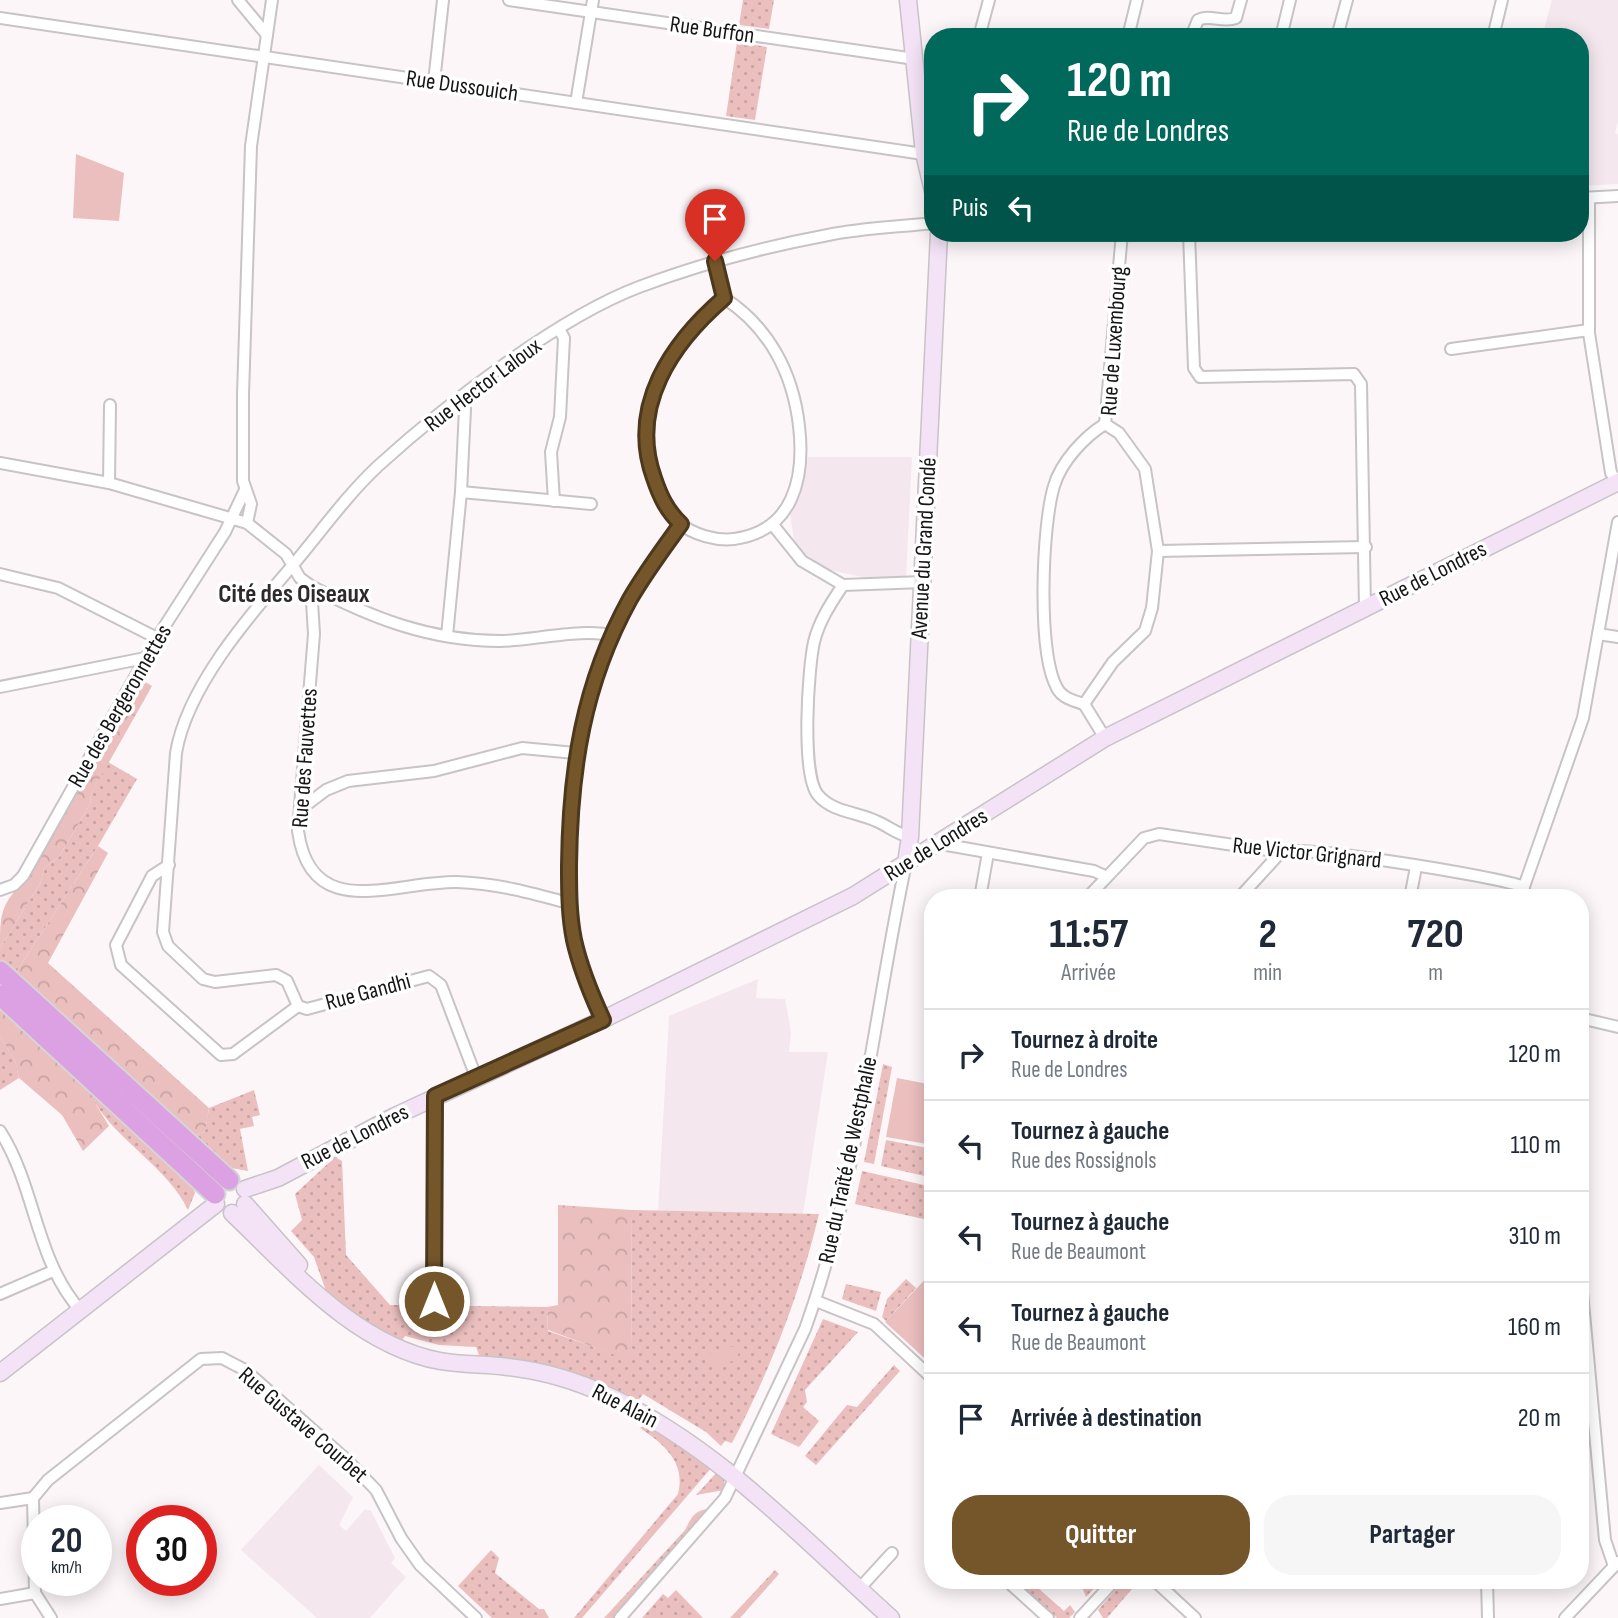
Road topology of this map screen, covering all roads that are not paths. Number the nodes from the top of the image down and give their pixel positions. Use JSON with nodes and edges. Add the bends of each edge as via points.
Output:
{"nodes":[{"id":1,"x":238,"y":0,"type":"edge"},
{"id":2,"x":272,"y":0,"type":"edge"},
{"id":3,"x":443,"y":0,"type":"edge"},
{"id":4,"x":509,"y":0,"type":"edge"},
{"id":5,"x":593,"y":0,"type":"edge"},
{"id":6,"x":908,"y":0,"type":"edge"},
{"id":7,"x":989,"y":0,"type":"edge"},
{"id":8,"x":1137,"y":0,"type":"edge"},
{"id":9,"x":1241,"y":0,"type":"edge"},
{"id":10,"x":1290,"y":0,"type":"edge"},
{"id":11,"x":1347,"y":0,"type":"edge"},
{"id":12,"x":1502,"y":0,"type":"edge"},
{"id":13,"x":591,"y":12,"type":"junction"},
{"id":14,"x":0,"y":18,"type":"edge"},
{"id":15,"x":981,"y":28,"type":"edge"},
{"id":16,"x":1130,"y":28,"type":"edge"},
{"id":17,"x":1195,"y":28,"type":"edge"},
{"id":18,"x":1283,"y":28,"type":"edge"},
{"id":19,"x":1339,"y":28,"type":"edge"},
{"id":20,"x":1495,"y":28,"type":"edge"},
{"id":21,"x":267,"y":35,"type":"junction"},
{"id":22,"x":263,"y":57,"type":"junction"},
{"id":23,"x":915,"y":59,"type":"junction"},
{"id":24,"x":434,"y":82,"type":"junction"},
{"id":25,"x":576,"y":103,"type":"junction"},
{"id":26,"x":924,"y":125,"type":"edge"},
{"id":27,"x":924,"y":153,"type":"edge"},
{"id":28,"x":1618,"y":196,"type":"edge"},
{"id":29,"x":1589,"y":198,"type":"edge"},
{"id":30,"x":924,"y":224,"type":"edge"},
{"id":31,"x":939,"y":242,"type":"edge"},
{"id":32,"x":1121,"y":242,"type":"edge"},
{"id":33,"x":1189,"y":242,"type":"edge"},
{"id":34,"x":1586,"y":242,"type":"edge"},
{"id":35,"x":715,"y":261,"type":"junction"},
{"id":36,"x":724,"y":298,"type":"junction"},
{"id":37,"x":559,"y":329,"type":"junction"},
{"id":38,"x":1589,"y":330,"type":"junction"},
{"id":39,"x":1451,"y":349,"type":"dead end"},
{"id":40,"x":460,"y":399,"type":"junction"},
{"id":41,"x":110,"y":405,"type":"dead end"},
{"id":42,"x":1105,"y":424,"type":"junction"},
{"id":43,"x":0,"y":463,"type":"edge"},
{"id":44,"x":109,"y":482,"type":"junction"},
{"id":45,"x":1618,"y":482,"type":"edge"},
{"id":46,"x":245,"y":490,"type":"junction"},
{"id":47,"x":461,"y":492,"type":"junction"},
{"id":48,"x":554,"y":501,"type":"junction"},
{"id":49,"x":591,"y":504,"type":"dead end"},
{"id":50,"x":232,"y":517,"type":"junction"},
{"id":51,"x":1618,"y":522,"type":"edge"},
{"id":52,"x":247,"y":523,"type":"junction"},
{"id":53,"x":681,"y":524,"type":"junction"},
{"id":54,"x":773,"y":525,"type":"junction"},
{"id":55,"x":1366,"y":547,"type":"junction"},
{"id":56,"x":1158,"y":551,"type":"junction"},
{"id":57,"x":292,"y":565,"type":"junction"},
{"id":58,"x":0,"y":574,"type":"edge"},
{"id":59,"x":923,"y":582,"type":"junction"},
{"id":60,"x":843,"y":585,"type":"junction"},
{"id":61,"x":311,"y":586,"type":"junction"},
{"id":62,"x":1365,"y":608,"type":"junction"},
{"id":63,"x":1598,"y":634,"type":"junction"},
{"id":64,"x":447,"y":636,"type":"junction"},
{"id":65,"x":612,"y":636,"type":"junction"},
{"id":66,"x":1618,"y":637,"type":"edge"},
{"id":67,"x":157,"y":638,"type":"junction"},
{"id":68,"x":145,"y":658,"type":"junction"},
{"id":69,"x":0,"y":687,"type":"edge"},
{"id":70,"x":1084,"y":704,"type":"junction"},
{"id":71,"x":1105,"y":738,"type":"junction"},
{"id":72,"x":176,"y":753,"type":"joint"},
{"id":73,"x":575,"y":753,"type":"junction"},
{"id":74,"x":301,"y":809,"type":"junction"},
{"id":75,"x":909,"y":837,"type":"junction"},
{"id":76,"x":943,"y":840,"type":"junction"},
{"id":77,"x":1280,"y":852,"type":"junction"},
{"id":78,"x":988,"y":853,"type":"junction"},
{"id":79,"x":906,"y":863,"type":"junction"},
{"id":80,"x":169,"y":864,"type":"junction"},
{"id":81,"x":1416,"y":867,"type":"junction"},
{"id":82,"x":1105,"y":876,"type":"junction"},
{"id":83,"x":982,"y":889,"type":"edge"},
{"id":84,"x":1094,"y":889,"type":"edge"},
{"id":85,"x":1248,"y":889,"type":"edge"},
{"id":86,"x":1412,"y":889,"type":"edge"},
{"id":87,"x":1509,"y":889,"type":"edge"},
{"id":88,"x":1523,"y":889,"type":"edge"},
{"id":89,"x":2,"y":890,"type":"edge"},
{"id":90,"x":568,"y":903,"type":"junction"},
{"id":91,"x":3,"y":986,"type":"edge"},
{"id":92,"x":298,"y":1006,"type":"junction"},
{"id":93,"x":603,"y":1020,"type":"junction"},
{"id":94,"x":1589,"y":1020,"type":"edge"},
{"id":95,"x":1618,"y":1027,"type":"edge"},
{"id":96,"x":476,"y":1077,"type":"junction"},
{"id":97,"x":435,"y":1096,"type":"junction"},
{"id":98,"x":0,"y":1131,"type":"edge"},
{"id":99,"x":5,"y":1148,"type":"edge"},
{"id":100,"x":230,"y":1197,"type":"junction"},
{"id":101,"x":52,"y":1271,"type":"junction"},
{"id":102,"x":0,"y":1294,"type":"edge"},
{"id":103,"x":434,"y":1301,"type":"dead end"},
{"id":104,"x":816,"y":1301,"type":"junction"},
{"id":105,"x":81,"y":1311,"type":"junction"},
{"id":106,"x":1589,"y":1367,"type":"edge"},
{"id":107,"x":924,"y":1371,"type":"edge"},
{"id":108,"x":0,"y":1373,"type":"edge"},
{"id":109,"x":736,"y":1478,"type":"junction"},
{"id":110,"x":33,"y":1499,"type":"junction"},
{"id":111,"x":0,"y":1503,"type":"edge"},
{"id":112,"x":33,"y":1505,"type":"edge"},
{"id":113,"x":892,"y":1553,"type":"dead end"},
{"id":114,"x":1616,"y":1564,"type":"edge"},
{"id":115,"x":859,"y":1589,"type":"junction"},
{"id":116,"x":1016,"y":1589,"type":"edge"},
{"id":117,"x":1107,"y":1589,"type":"edge"},
{"id":118,"x":1164,"y":1589,"type":"edge"},
{"id":119,"x":1487,"y":1589,"type":"edge"},
{"id":120,"x":21,"y":1595,"type":"edge"},
{"id":121,"x":37,"y":1596,"type":"edge"},
{"id":122,"x":0,"y":1599,"type":"edge"},
{"id":123,"x":624,"y":1617,"type":"edge"},
{"id":124,"x":51,"y":1618,"type":"edge"},
{"id":125,"x":476,"y":1618,"type":"edge"},
{"id":126,"x":891,"y":1618,"type":"edge"},
{"id":127,"x":1048,"y":1618,"type":"edge"},
{"id":128,"x":1080,"y":1618,"type":"edge"},
{"id":129,"x":1195,"y":1618,"type":"edge"},
{"id":130,"x":1488,"y":1618,"type":"edge"},
{"id":131,"x":1565,"y":1618,"type":"edge"}],
"edges":[{"from":1,"to":21,"type":"street"},
{"from":2,"to":21,"type":"street"},
{"from":3,"to":24,"type":"street"},
{"from":4,"to":13,"type":"street","name":"Rue Buffon"},
{"from":5,"to":13,"type":"street"},
{"from":6,"to":23,"type":"street"},
{"from":7,"to":15,"type":"street"},
{"from":8,"to":16,"type":"street"},
{"from":9,"to":17,"type":"street","via":[[1236,18],[1203,17]]},
{"from":10,"to":18,"type":"street"},
{"from":11,"to":19,"type":"street"},
{"from":12,"to":20,"type":"street"},
{"from":13,"to":23,"type":"street","name":"Rue Buffon"},
{"from":13,"to":25,"type":"street"},
{"from":14,"to":22,"type":"street","name":"Rue Dussouich"},
{"from":21,"to":22,"type":"street"},
{"from":22,"to":24,"type":"street","name":"Rue Dussouich"},
{"from":22,"to":46,"type":"street","via":[[252,128],[243,395]]},
{"from":23,"to":26,"type":"street"},
{"from":24,"to":25,"type":"street","name":"Rue Dussouich"},
{"from":25,"to":27,"type":"street","name":"Rue Dussouich"},
{"from":28,"to":29,"type":"street"},
{"from":30,"to":35,"type":"street","name":"Rue Hector Laloux","via":[[830,234]]},
{"from":31,"to":59,"type":"street","name":"Avenue du Grand Condé"},
{"from":32,"to":42,"type":"street","name":"Rue de Luxembourg"},
{"from":33,"to":55,"type":"street","via":[[1194,368],[1200,377],[1354,374],[1361,384]]},
{"from":34,"to":38,"type":"street"},
{"from":35,"to":36,"type":"street"},
{"from":35,"to":37,"type":"street","name":"Rue Hector Laloux","via":[[636,288]]},
{"from":36,"to":53,"type":"street","via":[[675,349],[658,380],[647,418],[652,473],[665,505]]},
{"from":36,"to":54,"type":"street","via":[[766,335],[784,367],[795,404],[801,446],[797,481]]},
{"from":37,"to":40,"type":"street","name":"Rue Hector Laloux"},
{"from":37,"to":48,"type":"street","via":[[564,338],[560,417],[551,452]]},
{"from":38,"to":39,"type":"street"},
{"from":38,"to":45,"type":"street","via":[[1611,473]]},
{"from":40,"to":47,"type":"street","via":[[465,409]]},
{"from":40,"to":57,"type":"street","name":"Rue Hector Laloux","via":[[378,467]]},
{"from":41,"to":44,"type":"street"},
{"from":42,"to":56,"type":"street","name":"Rue de Luxembourg","via":[[1119,433],[1145,469]]},
{"from":42,"to":70,"type":"street","via":[[1082,443],[1054,484],[1047,532],[1042,599],[1053,675],[1061,694]]},
{"from":43,"to":44,"type":"street"},
{"from":44,"to":50,"type":"street"},
{"from":45,"to":62,"type":"street","name":"Rue de Londres"},
{"from":46,"to":50,"type":"street","name":"Rue des Bergeronnettes"},
{"from":46,"to":52,"type":"street","via":[[251,504]]},
{"from":47,"to":48,"type":"street"},
{"from":47,"to":64,"type":"street"},
{"from":48,"to":49,"type":"street"},
{"from":50,"to":52,"type":"street"},
{"from":50,"to":67,"type":"street","name":"Rue des Bergeronnettes"},
{"from":51,"to":63,"type":"street"},
{"from":52,"to":57,"type":"street","via":[[286,554]]},
{"from":53,"to":54,"type":"street","via":[[723,540]]},
{"from":53,"to":65,"type":"street","via":[[631,598]]},
{"from":54,"to":60,"type":"street","via":[[802,561]]},
{"from":55,"to":56,"type":"street"},
{"from":55,"to":62,"type":"street"},
{"from":56,"to":70,"type":"street","name":"Rue de Luxembourg","via":[[1145,631],[1113,662]]},
{"from":57,"to":61,"type":"street"},
{"from":57,"to":72,"type":"street","name":"Rue Hector Laloux","via":[[216,666],[183,722]]},
{"from":58,"to":67,"type":"street","via":[[58,588]]},
{"from":59,"to":60,"type":"street"},
{"from":59,"to":75,"type":"street","name":"Avenue du Grand Condé"},
{"from":60,"to":75,"type":"street","via":[[821,620],[814,643],[807,760],[813,787],[832,806]]},
{"from":61,"to":64,"type":"street","via":[[404,628]]},
{"from":61,"to":74,"type":"street","name":"Rue des Fauvettes","via":[[314,634]]},
{"from":62,"to":71,"type":"street","name":"Rue de Londres"},
{"from":63,"to":66,"type":"street"},
{"from":63,"to":88,"type":"street","via":[[1574,750]]},
{"from":64,"to":65,"type":"street","via":[[500,641],[593,632]]},
{"from":65,"to":73,"type":"street"},
{"from":67,"to":68,"type":"street","name":"Rue des Bergeronnettes"},
{"from":68,"to":69,"type":"street"},
{"from":68,"to":89,"type":"street","name":"Rue des Bergeronnettes","via":[[23,876]]},
{"from":70,"to":71,"type":"street"},
{"from":71,"to":76,"type":"street","name":"Rue de Londres"},
{"from":72,"to":80,"type":"street","name":"Rue Gandhi"},
{"from":73,"to":74,"type":"street","via":[[522,748],[434,771],[348,781],[326,790]]},
{"from":73,"to":90,"type":"street"},
{"from":74,"to":90,"type":"street","name":"Rue des Fauvettes","via":[[298,831],[306,862],[334,888],[361,892],[430,882],[481,883]]},
{"from":75,"to":79,"type":"street","name":"Avenue du Grand Condé"},
{"from":76,"to":78,"type":"street","via":[[947,845]]},
{"from":76,"to":79,"type":"street","name":"Rue de Londres"},
{"from":77,"to":81,"type":"street","name":"Rue Victor Grignard","via":[[1326,850]]},
{"from":77,"to":82,"type":"street","name":"Rue Victor Grignard","via":[[1158,834],[1144,838]]},
{"from":77,"to":85,"type":"street"},
{"from":78,"to":82,"type":"street"},
{"from":78,"to":83,"type":"street"},
{"from":79,"to":93,"type":"street","name":"Rue de Londres","via":[[853,896]]},
{"from":79,"to":104,"type":"street","name":"Rue du Traîté de Westphalie","via":[[851,1163]]},
{"from":80,"to":92,"type":"street","name":"Rue Gandhi","via":[[163,932],[168,946],[203,979],[215,982],[276,975],[286,981]]},
{"from":80,"to":92,"type":"street","via":[[152,876],[116,945],[121,965],[221,1055],[233,1054]]},
{"from":81,"to":86,"type":"street"},
{"from":81,"to":87,"type":"street","name":"Rue Victor Grignard"},
{"from":82,"to":84,"type":"street","name":"Rue Victor Grignard"},
{"from":90,"to":93,"type":"street","via":[[582,968]]},
{"from":91,"to":100,"type":"highway"},
{"from":92,"to":96,"type":"street","name":"Rue Gandhi","via":[[307,1009],[429,976],[441,985]]},
{"from":93,"to":96,"type":"street","name":"Rue de Londres"},
{"from":94,"to":95,"type":"street"},
{"from":96,"to":97,"type":"street","name":"Rue de Londres"},
{"from":97,"to":100,"type":"street","name":"Rue de Londres","via":[[278,1178]]},
{"from":97,"to":103,"type":"street"},
{"from":98,"to":99,"type":"street"},
{"from":99,"to":101,"type":"street","via":[[17,1157]]},
{"from":100,"to":105,"type":"street","name":"Rue de Londres"},
{"from":100,"to":109,"type":"street","name":"Rue Alain","via":[[301,1268],[313,1288],[366,1332],[439,1360],[549,1374],[610,1396],[676,1432]]},
{"from":101,"to":102,"type":"street"},
{"from":101,"to":105,"type":"street"},
{"from":104,"to":107,"type":"street","via":[[874,1324]]},
{"from":104,"to":109,"type":"street","name":"Rue du Traîté de Westphalie"},
{"from":105,"to":108,"type":"street","name":"Rue de Londres"},
{"from":106,"to":114,"type":"street","via":[[1605,1540]]},
{"from":109,"to":115,"type":"street","name":"Rue Alain"},
{"from":109,"to":123,"type":"street","name":"Rue du Traîté de Westphalie","via":[[725,1498]]},
{"from":110,"to":111,"type":"street"},
{"from":110,"to":112,"type":"street"},
{"from":110,"to":125,"type":"street","name":"Rue Gustave Courbet","via":[[54,1475],[201,1359],[222,1358],[245,1370],[349,1462],[376,1490],[420,1565]]},
{"from":113,"to":115,"type":"street"},
{"from":114,"to":131,"type":"street"},
{"from":115,"to":126,"type":"street","name":"Rue Alain"},
{"from":116,"to":127,"type":"street"},
{"from":117,"to":128,"type":"street"},
{"from":118,"to":129,"type":"street"},
{"from":119,"to":130,"type":"street"},
{"from":120,"to":122,"type":"street"},
{"from":121,"to":124,"type":"street"}]}
